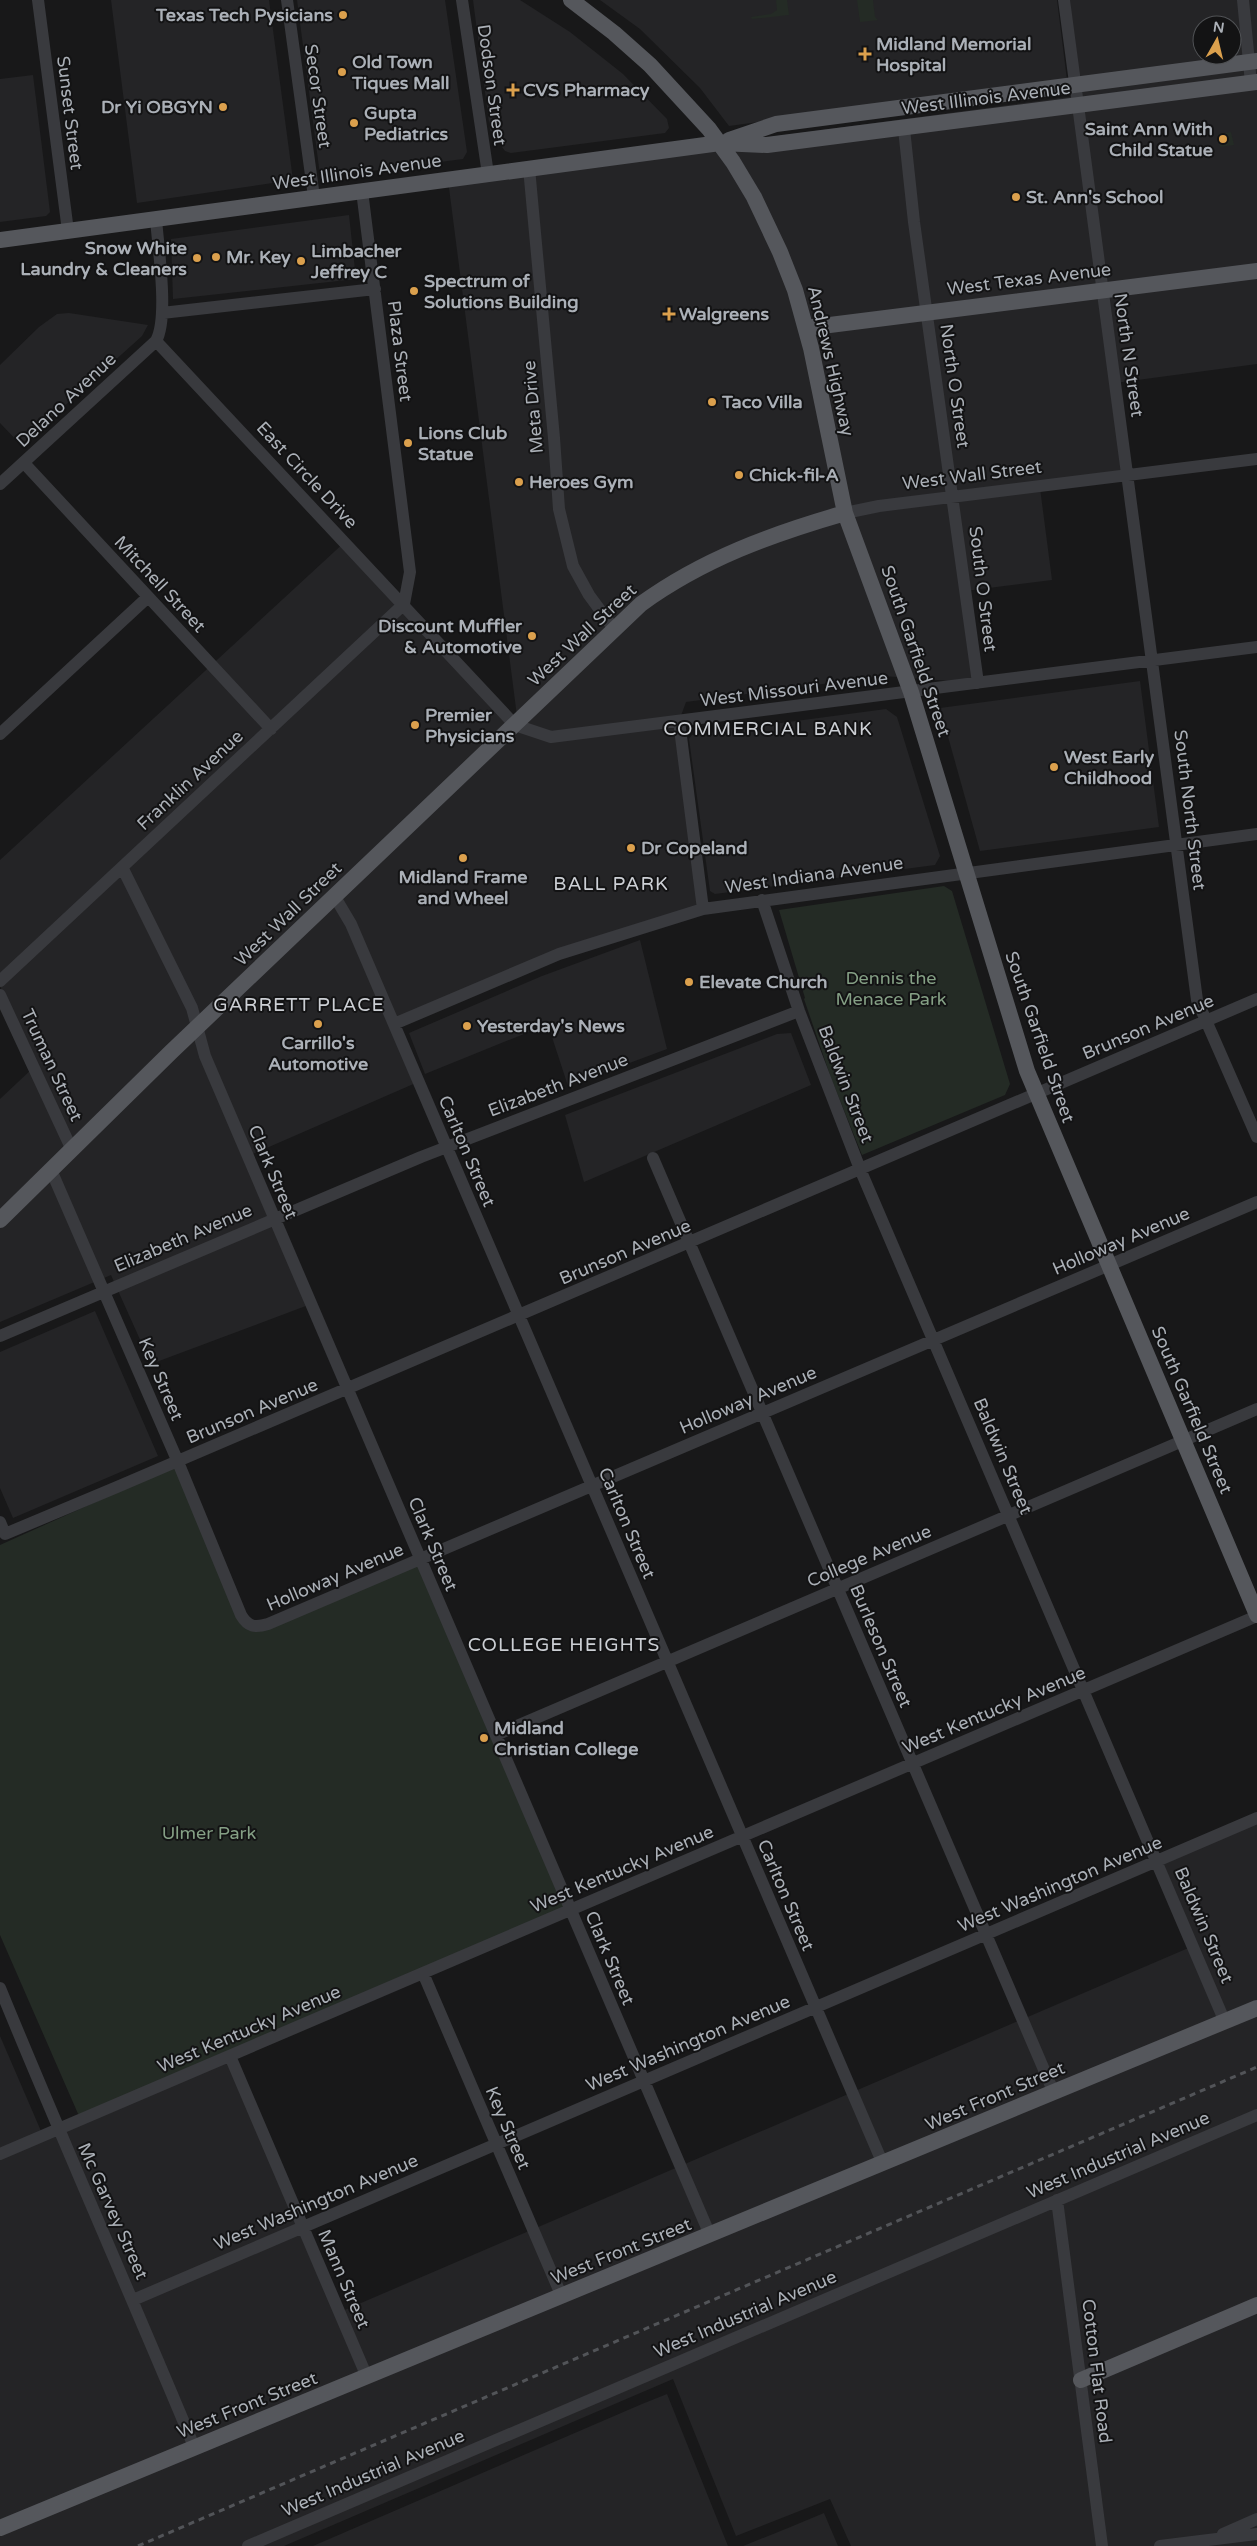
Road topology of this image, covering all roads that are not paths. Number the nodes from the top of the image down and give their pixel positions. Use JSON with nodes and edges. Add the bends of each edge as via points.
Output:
{"nodes":[{"id":1,"x":38,"y":0,"type":"edge"},
{"id":2,"x":287,"y":0,"type":"edge"},
{"id":3,"x":462,"y":0,"type":"edge"},
{"id":4,"x":571,"y":0,"type":"edge"},
{"id":5,"x":1064,"y":0,"type":"edge"},
{"id":6,"x":1242,"y":0,"type":"edge"},
{"id":7,"x":1254,"y":61,"type":"edge"},
{"id":8,"x":1254,"y":83,"type":"edge"},
{"id":9,"x":1075,"y":84,"type":"junction"},
{"id":10,"x":1079,"y":106,"type":"junction"},
{"id":11,"x":904,"y":128,"type":"junction"},
{"id":12,"x":720,"y":143,"type":"junction"},
{"id":13,"x":529,"y":168,"type":"junction"},
{"id":14,"x":488,"y":174,"type":"junction"},
{"id":15,"x":362,"y":191,"type":"junction"},
{"id":16,"x":314,"y":197,"type":"junction"},
{"id":17,"x":156,"y":219,"type":"junction"},
{"id":18,"x":68,"y":231,"type":"junction"},
{"id":19,"x":0,"y":240,"type":"edge"},
{"id":20,"x":1257,"y":270,"type":"edge"},
{"id":21,"x":375,"y":289,"type":"junction"},
{"id":22,"x":1103,"y":290,"type":"junction"},
{"id":23,"x":162,"y":313,"type":"junction"},
{"id":24,"x":927,"y":313,"type":"junction"},
{"id":25,"x":806,"y":328,"type":"junction"},
{"id":26,"x":156,"y":341,"type":"junction"},
{"id":27,"x":1257,"y":459,"type":"edge"},
{"id":28,"x":24,"y":463,"type":"junction"},
{"id":29,"x":1128,"y":476,"type":"junction"},
{"id":30,"x":0,"y":484,"type":"edge"},
{"id":31,"x":953,"y":498,"type":"junction"},
{"id":32,"x":845,"y":513,"type":"junction"},
{"id":33,"x":148,"y":597,"type":"junction"},
{"id":34,"x":404,"y":604,"type":"junction"},
{"id":35,"x":614,"y":629,"type":"junction"},
{"id":36,"x":1257,"y":646,"type":"edge"},
{"id":37,"x":1152,"y":660,"type":"junction"},
{"id":38,"x":978,"y":683,"type":"junction"},
{"id":39,"x":911,"y":692,"type":"junction"},
{"id":40,"x":679,"y":721,"type":"junction"},
{"id":41,"x":515,"y":725,"type":"junction"},
{"id":42,"x":271,"y":729,"type":"junction"},
{"id":43,"x":0,"y":734,"type":"edge"},
{"id":44,"x":1257,"y":834,"type":"edge"},
{"id":45,"x":1177,"y":844,"type":"junction"},
{"id":46,"x":122,"y":867,"type":"junction"},
{"id":47,"x":966,"y":872,"type":"junction"},
{"id":48,"x":335,"y":897,"type":"junction"},
{"id":49,"x":762,"y":900,"type":"junction"},
{"id":50,"x":703,"y":909,"type":"junction"},
{"id":51,"x":0,"y":981,"type":"edge"},
{"id":52,"x":0,"y":995,"type":"edge"},
{"id":53,"x":1257,"y":1000,"type":"edge"},
{"id":54,"x":799,"y":1011,"type":"junction"},
{"id":55,"x":1207,"y":1021,"type":"junction"},
{"id":56,"x":394,"y":1024,"type":"junction"},
{"id":57,"x":197,"y":1028,"type":"junction"},
{"id":58,"x":1036,"y":1094,"type":"junction"},
{"id":59,"x":1257,"y":1137,"type":"edge"},
{"id":60,"x":447,"y":1147,"type":"junction"},
{"id":61,"x":72,"y":1150,"type":"junction"},
{"id":62,"x":653,"y":1158,"type":"dead end"},
{"id":63,"x":860,"y":1169,"type":"junction"},
{"id":64,"x":51,"y":1170,"type":"junction"},
{"id":65,"x":1257,"y":1202,"type":"edge"},
{"id":66,"x":274,"y":1219,"type":"junction"},
{"id":67,"x":0,"y":1220,"type":"edge"},
{"id":68,"x":690,"y":1243,"type":"junction"},
{"id":69,"x":1108,"y":1265,"type":"junction"},
{"id":70,"x":104,"y":1291,"type":"junction"},
{"id":71,"x":519,"y":1316,"type":"junction"},
{"id":72,"x":0,"y":1336,"type":"edge"},
{"id":73,"x":933,"y":1340,"type":"junction"},
{"id":74,"x":347,"y":1389,"type":"junction"},
{"id":75,"x":1257,"y":1409,"type":"edge"},
{"id":76,"x":763,"y":1413,"type":"junction"},
{"id":77,"x":1183,"y":1441,"type":"junction"},
{"id":78,"x":178,"y":1462,"type":"junction"},
{"id":79,"x":592,"y":1486,"type":"junction"},
{"id":80,"x":1009,"y":1515,"type":"junction"},
{"id":81,"x":2,"y":1528,"type":"edge"},
{"id":82,"x":420,"y":1560,"type":"junction"},
{"id":83,"x":838,"y":1589,"type":"junction"},
{"id":84,"x":1257,"y":1616,"type":"edge"},
{"id":85,"x":253,"y":1626,"type":"joint"},
{"id":86,"x":667,"y":1662,"type":"junction"},
{"id":87,"x":1083,"y":1690,"type":"junction"},
{"id":88,"x":496,"y":1735,"type":"junction"},
{"id":89,"x":913,"y":1764,"type":"junction"},
{"id":90,"x":1257,"y":1818,"type":"edge"},
{"id":91,"x":742,"y":1837,"type":"junction"},
{"id":92,"x":1158,"y":1861,"type":"junction"},
{"id":93,"x":570,"y":1910,"type":"junction"},
{"id":94,"x":986,"y":1934,"type":"junction"},
{"id":95,"x":423,"y":1973,"type":"junction"},
{"id":96,"x":0,"y":1988,"type":"edge"},
{"id":97,"x":815,"y":2008,"type":"junction"},
{"id":98,"x":1257,"y":2008,"type":"edge"},
{"id":99,"x":1225,"y":2022,"type":"junction"},
{"id":100,"x":230,"y":2056,"type":"junction"},
{"id":101,"x":644,"y":2081,"type":"junction"},
{"id":102,"x":1054,"y":2093,"type":"junction"},
{"id":103,"x":1257,"y":2115,"type":"edge"},
{"id":104,"x":58,"y":2129,"type":"junction"},
{"id":105,"x":496,"y":2144,"type":"junction"},
{"id":106,"x":0,"y":2154,"type":"edge"},
{"id":107,"x":883,"y":2164,"type":"junction"},
{"id":108,"x":1057,"y":2200,"type":"junction"},
{"id":109,"x":303,"y":2227,"type":"junction"},
{"id":110,"x":710,"y":2236,"type":"junction"},
{"id":111,"x":562,"y":2297,"type":"junction"},
{"id":112,"x":133,"y":2300,"type":"junction"},
{"id":113,"x":1257,"y":2305,"type":"edge"},
{"id":114,"x":367,"y":2377,"type":"junction"},
{"id":115,"x":1081,"y":2380,"type":"junction"},
{"id":116,"x":195,"y":2449,"type":"junction"},
{"id":117,"x":1257,"y":2519,"type":"edge"},
{"id":118,"x":0,"y":2528,"type":"edge"},
{"id":119,"x":1257,"y":2534,"type":"edge"},
{"id":120,"x":1209,"y":2540,"type":"junction"},
{"id":121,"x":248,"y":2546,"type":"edge"},
{"id":122,"x":1102,"y":2546,"type":"edge"},
{"id":123,"x":1160,"y":2546,"type":"edge"}],
"edges":[{"from":1,"to":18,"type":"street","name":"Sunset Street"},
{"from":2,"to":16,"type":"street","name":"Secor Street"},
{"from":3,"to":14,"type":"street","name":"Dodson Street"},
{"from":4,"to":12,"type":"main road","name":"Andrews Highway","via":[[650,65]]},
{"from":5,"to":9,"type":"street","name":"North N Street"},
{"from":6,"to":7,"type":"street"},
{"from":7,"to":8,"type":"street"},
{"from":7,"to":9,"type":"main road","name":"West Illinois Avenue"},
{"from":8,"to":10,"type":"main road","name":"West Illinois Avenue"},
{"from":9,"to":10,"type":"street","name":"North N Street"},
{"from":9,"to":12,"type":"main road","name":"West Illinois Avenue","via":[[776,124]]},
{"from":10,"to":11,"type":"main road","name":"West Illinois Avenue"},
{"from":10,"to":22,"type":"street","name":"North N Street"},
{"from":11,"to":12,"type":"main road","name":"West Illinois Avenue","via":[[767,145]]},
{"from":11,"to":24,"type":"street","name":"North O Street"},
{"from":12,"to":13,"type":"main road","name":"West Illinois Avenue"},
{"from":12,"to":25,"type":"main road","name":"Andrews Highway","via":[[768,224],[792,280]]},
{"from":13,"to":14,"type":"main road","name":"West Illinois Avenue"},
{"from":13,"to":35,"type":"street","name":"Meta Drive","via":[[559,509],[573,566]]},
{"from":14,"to":15,"type":"main road","name":"West Illinois Avenue"},
{"from":15,"to":16,"type":"main road","name":"West Illinois Avenue"},
{"from":15,"to":21,"type":"street","name":"Plaza Street"},
{"from":16,"to":17,"type":"main road","name":"West Illinois Avenue"},
{"from":17,"to":18,"type":"main road","name":"West Illinois Avenue"},
{"from":17,"to":23,"type":"street"},
{"from":18,"to":19,"type":"main road","name":"West Illinois Avenue"},
{"from":20,"to":22,"type":"main road","name":"West Texas Avenue"},
{"from":21,"to":23,"type":"street"},
{"from":21,"to":34,"type":"street","name":"Plaza Street","via":[[410,572]]},
{"from":22,"to":24,"type":"main road","name":"West Texas Avenue"},
{"from":22,"to":29,"type":"street","name":"North N Street"},
{"from":23,"to":26,"type":"street","via":[[161,332]]},
{"from":24,"to":25,"type":"main road","name":"West Texas Avenue"},
{"from":24,"to":31,"type":"street","name":"North O Street"},
{"from":25,"to":32,"type":"main road","name":"Andrews Highway"},
{"from":26,"to":28,"type":"street","name":"Delano Avenue"},
{"from":26,"to":34,"type":"street","name":"East Circle Drive"},
{"from":27,"to":29,"type":"street","name":"West Wall Street"},
{"from":28,"to":30,"type":"street","name":"Delano Avenue"},
{"from":28,"to":33,"type":"street","name":"Mitchell Street"},
{"from":29,"to":31,"type":"street","name":"West Wall Street"},
{"from":29,"to":37,"type":"street","name":"South North Street"},
{"from":31,"to":32,"type":"street","name":"West Wall Street"},
{"from":31,"to":38,"type":"street","name":"South O Street"},
{"from":32,"to":35,"type":"main road","name":"West Wall Street","via":[[780,532],[685,574],[641,604]]},
{"from":32,"to":39,"type":"main road","name":"South Garfield Street"},
{"from":33,"to":42,"type":"street","name":"Mitchell Street"},
{"from":33,"to":43,"type":"street"},
{"from":34,"to":41,"type":"street","name":"East Circle Drive"},
{"from":34,"to":42,"type":"street","name":"Franklin Avenue"},
{"from":35,"to":41,"type":"main road","name":"West Wall Street"},
{"from":36,"to":37,"type":"street","name":"West Missouri Avenue"},
{"from":37,"to":38,"type":"street","name":"West Missouri Avenue"},
{"from":37,"to":45,"type":"street","name":"South North Street"},
{"from":38,"to":39,"type":"street","name":"West Missouri Avenue"},
{"from":39,"to":40,"type":"street","name":"West Missouri Avenue"},
{"from":39,"to":47,"type":"main road","name":"South Garfield Street"},
{"from":40,"to":41,"type":"street","name":"West Missouri Avenue","via":[[551,737]]},
{"from":40,"to":50,"type":"street"},
{"from":41,"to":48,"type":"main road","name":"West Wall Street"},
{"from":42,"to":46,"type":"street","name":"Franklin Avenue"},
{"from":44,"to":45,"type":"street","name":"West Indiana Avenue"},
{"from":45,"to":47,"type":"street","name":"West Indiana Avenue"},
{"from":45,"to":55,"type":"street","name":"South North Street","via":[[1197,1000]]},
{"from":46,"to":51,"type":"street","name":"Franklin Avenue"},
{"from":46,"to":57,"type":"street","name":"Clark Street","via":[[192,1008]]},
{"from":47,"to":49,"type":"street","name":"West Indiana Avenue"},
{"from":47,"to":58,"type":"main road","name":"South Garfield Street"},
{"from":48,"to":56,"type":"street","name":"Carlton Street","via":[[351,924]]},
{"from":48,"to":57,"type":"main road","name":"West Wall Street"},
{"from":49,"to":50,"type":"street","name":"West Indiana Avenue"},
{"from":49,"to":54,"type":"street","name":"Baldwin Street"},
{"from":50,"to":56,"type":"street","name":"West Indiana Avenue","via":[[559,954]]},
{"from":52,"to":61,"type":"street","name":"Truman Street"},
{"from":53,"to":55,"type":"street","name":"Brunson Avenue"},
{"from":54,"to":60,"type":"street","name":"Elizabeth Avenue"},
{"from":54,"to":63,"type":"street","name":"Baldwin Street"},
{"from":55,"to":58,"type":"street","name":"Brunson Avenue"},
{"from":55,"to":59,"type":"street","name":"South North Street"},
{"from":56,"to":60,"type":"street","name":"Carlton Street"},
{"from":57,"to":61,"type":"main road","name":"West Wall Street"},
{"from":57,"to":66,"type":"street","name":"Clark Street","via":[[205,1056]]},
{"from":58,"to":63,"type":"street","name":"Brunson Avenue"},
{"from":58,"to":69,"type":"main road","name":"South Garfield Street"},
{"from":60,"to":66,"type":"street","name":"Elizabeth Avenue"},
{"from":60,"to":71,"type":"street","name":"Carlton Street"},
{"from":61,"to":64,"type":"main road","name":"West Wall Street"},
{"from":62,"to":68,"type":"street","name":"Burleson Street"},
{"from":63,"to":68,"type":"street","name":"Brunson Avenue"},
{"from":63,"to":73,"type":"street","name":"Baldwin Street"},
{"from":64,"to":67,"type":"main road","name":"West Wall Street"},
{"from":64,"to":70,"type":"street","name":"Key Street"},
{"from":65,"to":69,"type":"street","name":"Holloway Avenue"},
{"from":66,"to":70,"type":"street","name":"Elizabeth Avenue"},
{"from":66,"to":74,"type":"street","name":"Clark Street"},
{"from":68,"to":71,"type":"street","name":"Brunson Avenue"},
{"from":68,"to":76,"type":"street","name":"Burleson Street"},
{"from":69,"to":73,"type":"street","name":"Holloway Avenue"},
{"from":69,"to":77,"type":"main road","name":"South Garfield Street"},
{"from":70,"to":72,"type":"street","name":"Elizabeth Avenue"},
{"from":70,"to":78,"type":"street","name":"Key Street"},
{"from":71,"to":74,"type":"street","name":"Brunson Avenue"},
{"from":71,"to":79,"type":"street","name":"Carlton Street"},
{"from":73,"to":76,"type":"street","name":"Holloway Avenue"},
{"from":73,"to":80,"type":"street","name":"Baldwin Street"},
{"from":74,"to":78,"type":"street","name":"Brunson Avenue"},
{"from":74,"to":82,"type":"street","name":"Clark Street"},
{"from":75,"to":77,"type":"street","name":"College Avenue"},
{"from":76,"to":79,"type":"street","name":"Holloway Avenue"},
{"from":76,"to":83,"type":"street","name":"Burleson Street"},
{"from":77,"to":80,"type":"street","name":"College Avenue"},
{"from":77,"to":84,"type":"main road","name":"South Garfield Street"},
{"from":78,"to":81,"type":"street","name":"Brunson Avenue"},
{"from":78,"to":85,"type":"street","name":"Key Street","via":[[241,1615],[246,1623]]},
{"from":79,"to":82,"type":"street","name":"Holloway Avenue"},
{"from":79,"to":86,"type":"street","name":"Carlton Street"},
{"from":80,"to":83,"type":"street","name":"College Avenue"},
{"from":80,"to":87,"type":"street","name":"Baldwin Street"},
{"from":82,"to":85,"type":"street","name":"Holloway Avenue","via":[[268,1624]]},
{"from":82,"to":88,"type":"street","name":"Clark Street"},
{"from":83,"to":86,"type":"street","name":"College Avenue"},
{"from":83,"to":89,"type":"street","name":"Burleson Street"},
{"from":84,"to":87,"type":"street","name":"West Kentucky Avenue"},
{"from":86,"to":88,"type":"street","name":"College Avenue"},
{"from":86,"to":91,"type":"street","name":"Carlton Street"},
{"from":87,"to":89,"type":"street","name":"West Kentucky Avenue"},
{"from":87,"to":92,"type":"street","name":"Baldwin Street"},
{"from":88,"to":93,"type":"street","name":"Clark Street"},
{"from":89,"to":91,"type":"street","name":"West Kentucky Avenue"},
{"from":89,"to":94,"type":"street","name":"Burleson Street"},
{"from":90,"to":92,"type":"street","name":"West Washington Avenue"},
{"from":91,"to":93,"type":"street","name":"West Kentucky Avenue"},
{"from":91,"to":97,"type":"street","name":"Carlton Street"},
{"from":92,"to":94,"type":"street","name":"West Washington Avenue"},
{"from":92,"to":99,"type":"street","name":"Baldwin Street"},
{"from":93,"to":95,"type":"street","name":"West Kentucky Avenue"},
{"from":93,"to":101,"type":"street","name":"Clark Street"},
{"from":94,"to":97,"type":"street","name":"West Washington Avenue"},
{"from":94,"to":102,"type":"street","name":"Burleson Street"},
{"from":95,"to":100,"type":"street","name":"West Kentucky Avenue"},
{"from":95,"to":105,"type":"street","name":"Key Street"},
{"from":96,"to":104,"type":"street","name":"Mc Garvey Street"},
{"from":97,"to":101,"type":"street","name":"West Washington Avenue"},
{"from":97,"to":107,"type":"street","name":"Carlton Street"},
{"from":98,"to":99,"type":"main road","name":"West Front Street"},
{"from":99,"to":102,"type":"main road","name":"West Front Street"},
{"from":100,"to":104,"type":"street","name":"West Kentucky Avenue"},
{"from":100,"to":109,"type":"street","name":"Mann Street"},
{"from":101,"to":105,"type":"street","name":"West Washington Avenue"},
{"from":101,"to":110,"type":"street","name":"Clark Street"},
{"from":102,"to":107,"type":"main road","name":"West Front Street"},
{"from":103,"to":108,"type":"street","name":"West Industrial Avenue"},
{"from":104,"to":106,"type":"street","name":"West Kentucky Avenue"},
{"from":104,"to":112,"type":"street","name":"Mc Garvey Street"},
{"from":105,"to":109,"type":"street","name":"West Washington Avenue"},
{"from":105,"to":111,"type":"street","name":"Key Street"},
{"from":107,"to":110,"type":"main road","name":"West Front Street"},
{"from":108,"to":115,"type":"street","name":"Cotton Flat Road"},
{"from":108,"to":121,"type":"street","name":"West Industrial Avenue"},
{"from":109,"to":112,"type":"street","name":"West Washington Avenue"},
{"from":109,"to":114,"type":"street","name":"Mann Street"},
{"from":110,"to":111,"type":"main road","name":"West Front Street"},
{"from":111,"to":114,"type":"main road","name":"West Front Street"},
{"from":112,"to":116,"type":"street","name":"Mc Garvey Street"},
{"from":113,"to":115,"type":"main road"},
{"from":114,"to":116,"type":"main road","name":"West Front Street"},
{"from":115,"to":122,"type":"street","name":"Cotton Flat Road"},
{"from":116,"to":118,"type":"main road","name":"West Front Street"},
{"from":117,"to":120,"type":"street"},
{"from":119,"to":120,"type":"street"},
{"from":120,"to":123,"type":"street"}]}
